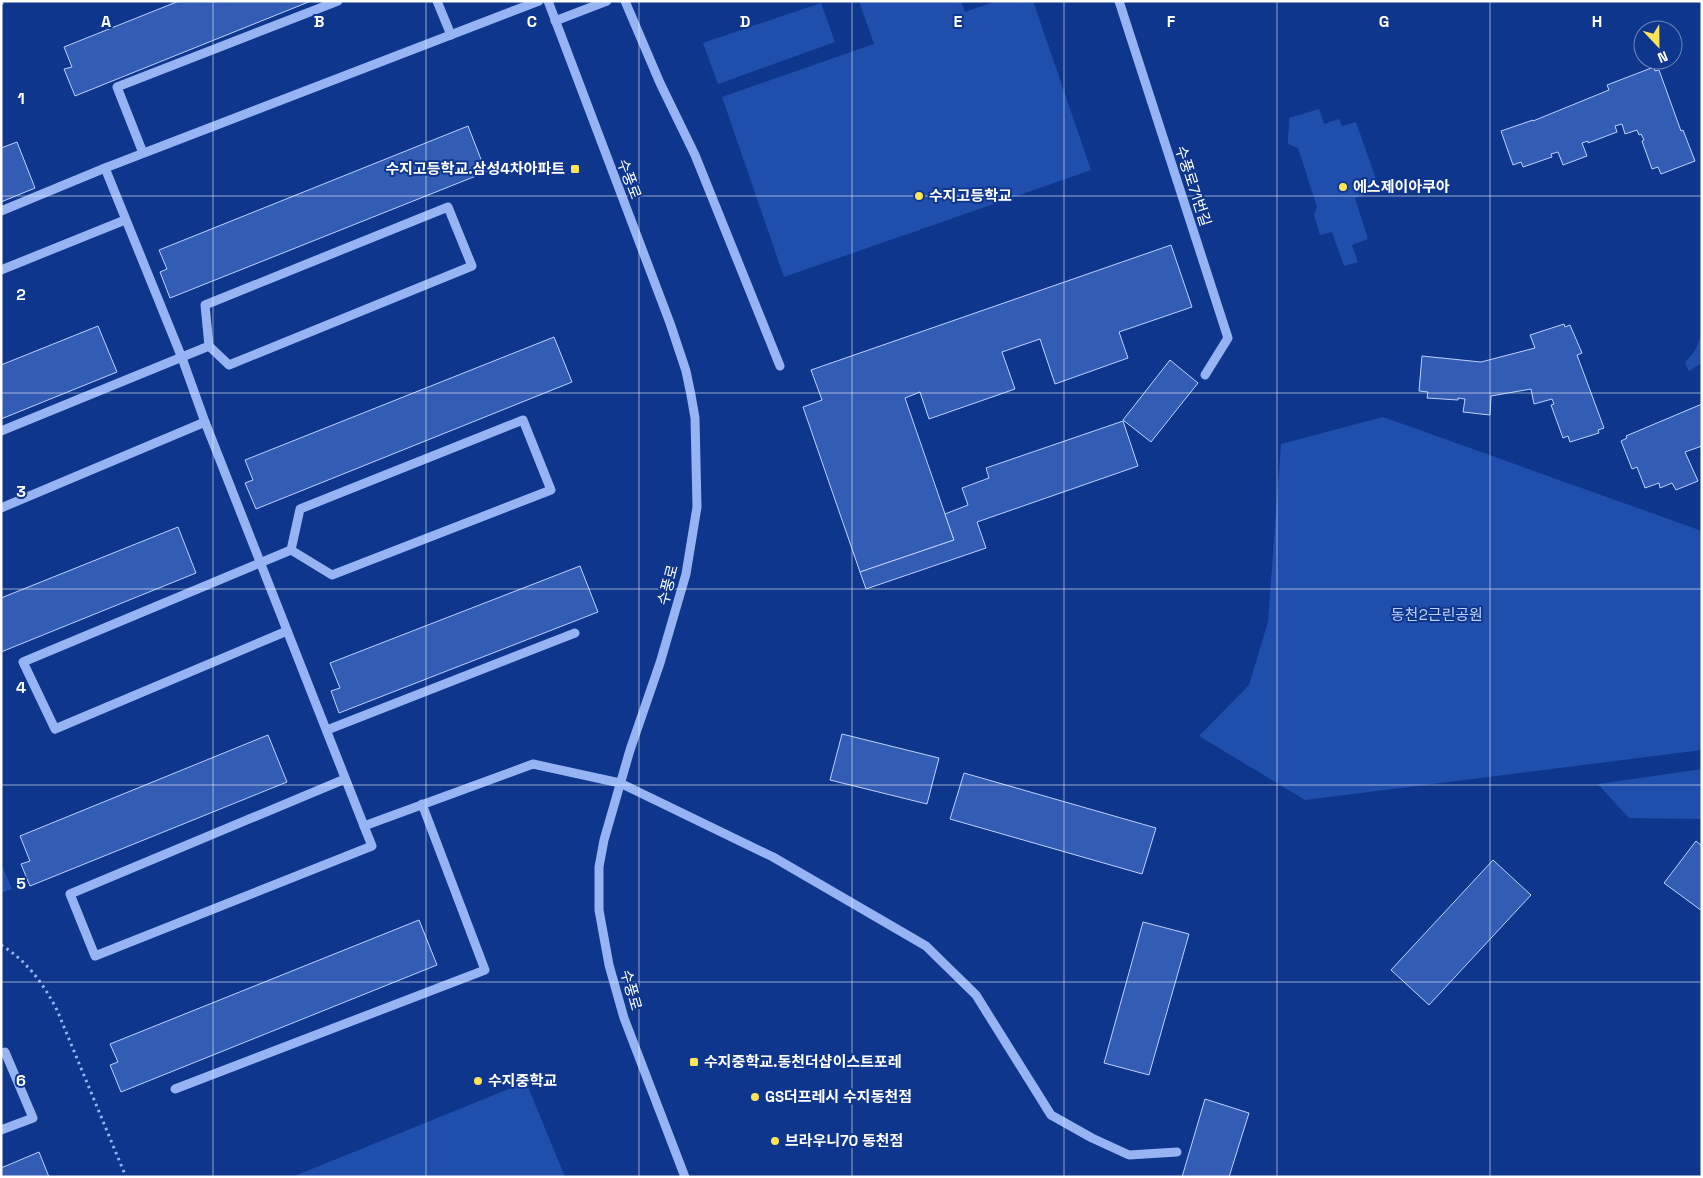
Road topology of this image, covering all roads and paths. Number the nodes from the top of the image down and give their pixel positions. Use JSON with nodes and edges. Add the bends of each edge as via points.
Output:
{"nodes":[{"id":1,"x":6,"y":1,"type":"edge"},
{"id":2,"x":338,"y":1,"type":"edge"},
{"id":3,"x":437,"y":1,"type":"edge"},
{"id":4,"x":539,"y":1,"type":"edge"},
{"id":5,"x":548,"y":1,"type":"edge"},
{"id":6,"x":607,"y":1,"type":"edge"},
{"id":7,"x":624,"y":1,"type":"edge"},
{"id":8,"x":1119,"y":1,"type":"edge"},
{"id":9,"x":1,"y":4,"type":"edge"},
{"id":10,"x":555,"y":21,"type":"junction"},
{"id":11,"x":451,"y":35,"type":"junction"},
{"id":12,"x":144,"y":153,"type":"junction"},
{"id":13,"x":105,"y":168,"type":"junction"},
{"id":14,"x":1,"y":211,"type":"edge"},
{"id":15,"x":125,"y":220,"type":"junction"},
{"id":16,"x":1,"y":270,"type":"edge"},
{"id":17,"x":209,"y":346,"type":"junction"},
{"id":18,"x":182,"y":358,"type":"junction"},
{"id":19,"x":780,"y":366,"type":"dead end"},
{"id":20,"x":1205,"y":376,"type":"dead end"},
{"id":21,"x":205,"y":422,"type":"junction"},
{"id":22,"x":1,"y":431,"type":"edge"},
{"id":23,"x":1,"y":508,"type":"edge"},
{"id":24,"x":292,"y":550,"type":"junction"},
{"id":25,"x":261,"y":563,"type":"junction"},
{"id":26,"x":288,"y":631,"type":"junction"},
{"id":27,"x":575,"y":633,"type":"dead end"},
{"id":28,"x":327,"y":730,"type":"junction"},
{"id":29,"x":345,"y":778,"type":"junction"},
{"id":30,"x":620,"y":783,"type":"junction"},
{"id":31,"x":422,"y":804,"type":"junction"},
{"id":32,"x":364,"y":826,"type":"junction"},
{"id":33,"x":1,"y":945,"type":"edge"},
{"id":34,"x":1,"y":1053,"type":"edge"},
{"id":35,"x":175,"y":1089,"type":"dead end"},
{"id":36,"x":1,"y":1130,"type":"edge"},
{"id":37,"x":1178,"y":1152,"type":"dead end"},
{"id":38,"x":126,"y":1177,"type":"edge"},
{"id":39,"x":685,"y":1177,"type":"edge"}],
"edges":[{"from":1,"to":9,"type":"path"},
{"from":2,"to":12,"type":"street","via":[[117,87]]},
{"from":3,"to":11,"type":"street"},
{"from":4,"to":11,"type":"street"},
{"from":5,"to":10,"type":"street","name":"수풍로"},
{"from":6,"to":10,"type":"street"},
{"from":7,"to":19,"type":"street","via":[[695,155]]},
{"from":8,"to":20,"type":"street","name":"수풍로71번길","via":[[1228,338]]},
{"from":10,"to":30,"type":"street","name":"수풍로","via":[[670,323],[686,371],[695,418],[697,507],[686,574]]},
{"from":11,"to":12,"type":"street"},
{"from":12,"to":13,"type":"street"},
{"from":13,"to":14,"type":"street"},
{"from":13,"to":15,"type":"street"},
{"from":15,"to":16,"type":"street"},
{"from":15,"to":18,"type":"street"},
{"from":17,"to":17,"type":"street","via":[[229,365],[472,266],[448,207],[205,305]]},
{"from":17,"to":18,"type":"street"},
{"from":18,"to":21,"type":"street"},
{"from":18,"to":22,"type":"street"},
{"from":21,"to":23,"type":"street"},
{"from":21,"to":25,"type":"street"},
{"from":24,"to":24,"type":"street","via":[[332,575],[551,490],[524,420],[300,509]]},
{"from":24,"to":25,"type":"street"},
{"from":25,"to":26,"type":"street"},
{"from":25,"to":26,"type":"street","via":[[23,662],[55,729]]},
{"from":26,"to":28,"type":"street"},
{"from":27,"to":28,"type":"street"},
{"from":28,"to":29,"type":"street"},
{"from":29,"to":32,"type":"street"},
{"from":29,"to":32,"type":"street","via":[[70,894],[95,956],[372,846]]},
{"from":30,"to":31,"type":"street","via":[[533,764]]},
{"from":30,"to":37,"type":"street","via":[[773,857],[926,946],[976,995],[1051,1115],[1129,1154]]},
{"from":30,"to":39,"type":"street","name":"수풍로","via":[[599,867],[602,935],[624,1018]]},
{"from":31,"to":32,"type":"street"},
{"from":31,"to":35,"type":"street","via":[[484,970]]},
{"from":33,"to":38,"type":"path","via":[[14,952],[30,968],[57,1010]]},
{"from":34,"to":36,"type":"street","via":[[5,1052],[32,1118]]}]}
